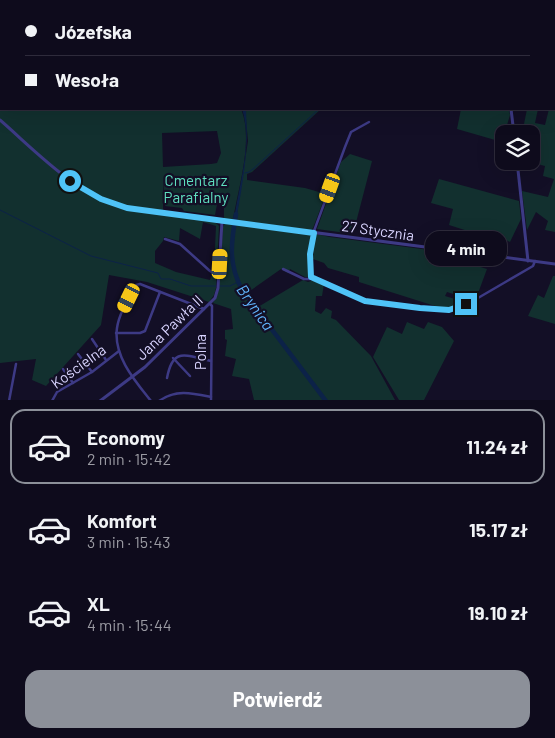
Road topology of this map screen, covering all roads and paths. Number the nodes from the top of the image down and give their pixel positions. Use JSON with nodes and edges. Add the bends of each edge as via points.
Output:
{"nodes":[{"id":1,"x":511,"y":110,"type":"edge"},
{"id":2,"x":0,"y":120,"type":"edge"},
{"id":3,"x":369,"y":122,"type":"dead end"},
{"id":4,"x":513,"y":125,"type":"edge"},
{"id":5,"x":518,"y":170,"type":"edge"},
{"id":6,"x":222,"y":221,"type":"junction"},
{"id":7,"x":314,"y":233,"type":"junction"},
{"id":8,"x":165,"y":239,"type":"dead end"},
{"id":9,"x":528,"y":260,"type":"junction"},
{"id":10,"x":535,"y":261,"type":"junction"},
{"id":11,"x":555,"y":264,"type":"edge"},
{"id":12,"x":283,"y":269,"type":"dead end"},
{"id":13,"x":219,"y":277,"type":"junction"},
{"id":14,"x":311,"y":277,"type":"junction"},
{"id":15,"x":160,"y":291,"type":"junction"},
{"id":16,"x":210,"y":304,"type":"junction"},
{"id":17,"x":204,"y":309,"type":"junction"},
{"id":18,"x":116,"y":333,"type":"junction"},
{"id":19,"x":92,"y":340,"type":"dead end"},
{"id":20,"x":119,"y":351,"type":"junction"},
{"id":21,"x":78,"y":354,"type":"dead end"},
{"id":22,"x":173,"y":358,"type":"junction"},
{"id":23,"x":106,"y":360,"type":"junction"},
{"id":24,"x":211,"y":362,"type":"junction"},
{"id":25,"x":16,"y":364,"type":"dead end"},
{"id":26,"x":63,"y":370,"type":"dead end"},
{"id":27,"x":92,"y":372,"type":"junction"},
{"id":28,"x":132,"y":376,"type":"junction"},
{"id":29,"x":190,"y":376,"type":"dead end"},
{"id":30,"x":167,"y":378,"type":"dead end"},
{"id":31,"x":73,"y":383,"type":"junction"},
{"id":32,"x":211,"y":399,"type":"edge"},
{"id":33,"x":9,"y":400,"type":"edge"},
{"id":34,"x":52,"y":400,"type":"edge"},
{"id":35,"x":100,"y":400,"type":"edge"},
{"id":36,"x":151,"y":400,"type":"edge"},
{"id":37,"x":158,"y":400,"type":"edge"}],
"edges":[{"from":1,"to":4,"type":"street"},
{"from":2,"to":6,"type":"street","name":"27 Stycznia","via":[[70,181],[101,199],[127,208]]},
{"from":3,"to":7,"type":"street","via":[[351,132]]},
{"from":5,"to":9,"type":"street"},
{"from":6,"to":7,"type":"street","name":"27 Stycznia"},
{"from":6,"to":13,"type":"street","name":"Jana Pawła II"},
{"from":7,"to":9,"type":"street","name":"27 Stycznia"},
{"from":7,"to":14,"type":"street","via":[[310,254]]},
{"from":8,"to":13,"type":"street","via":[[180,244]]},
{"from":9,"to":10,"type":"street","name":"27 Stycznia"},
{"from":10,"to":11,"type":"street","name":"27 Stycznia"},
{"from":10,"to":14,"type":"street","via":[[533,266],[503,285],[449,310],[365,301]]},
{"from":12,"to":14,"type":"street","via":[[304,279],[310,280]]},
{"from":13,"to":16,"type":"street","name":"Jana Pawła II","via":[[215,298]]},
{"from":15,"to":17,"type":"street"},
{"from":15,"to":18,"type":"street","via":[[145,331]]},
{"from":15,"to":18,"type":"street","via":[[136,285],[119,319]]},
{"from":16,"to":17,"type":"street","name":"Jana Pawła II"},
{"from":16,"to":24,"type":"street","name":"Polna"},
{"from":17,"to":28,"type":"street","name":"Jana Pawła II"},
{"from":18,"to":20,"type":"street"},
{"from":19,"to":23,"type":"street"},
{"from":20,"to":23,"type":"street","name":"Kościelna"},
{"from":20,"to":28,"type":"street"},
{"from":21,"to":27,"type":"street"},
{"from":22,"to":24,"type":"street","via":[[183,355]]},
{"from":22,"to":29,"type":"street"},
{"from":22,"to":30,"type":"street"},
{"from":23,"to":27,"type":"street","name":"Kościelna"},
{"from":24,"to":32,"type":"street","name":"Polna"},
{"from":25,"to":33,"type":"street"},
{"from":26,"to":31,"type":"street"},
{"from":27,"to":31,"type":"street","name":"Kościelna"},
{"from":28,"to":35,"type":"street","name":"Jana Pawła II"},
{"from":28,"to":36,"type":"street"},
{"from":31,"to":34,"type":"street","name":"Kościelna"},
{"from":32,"to":37,"type":"street","via":[[182,393]]}]}
